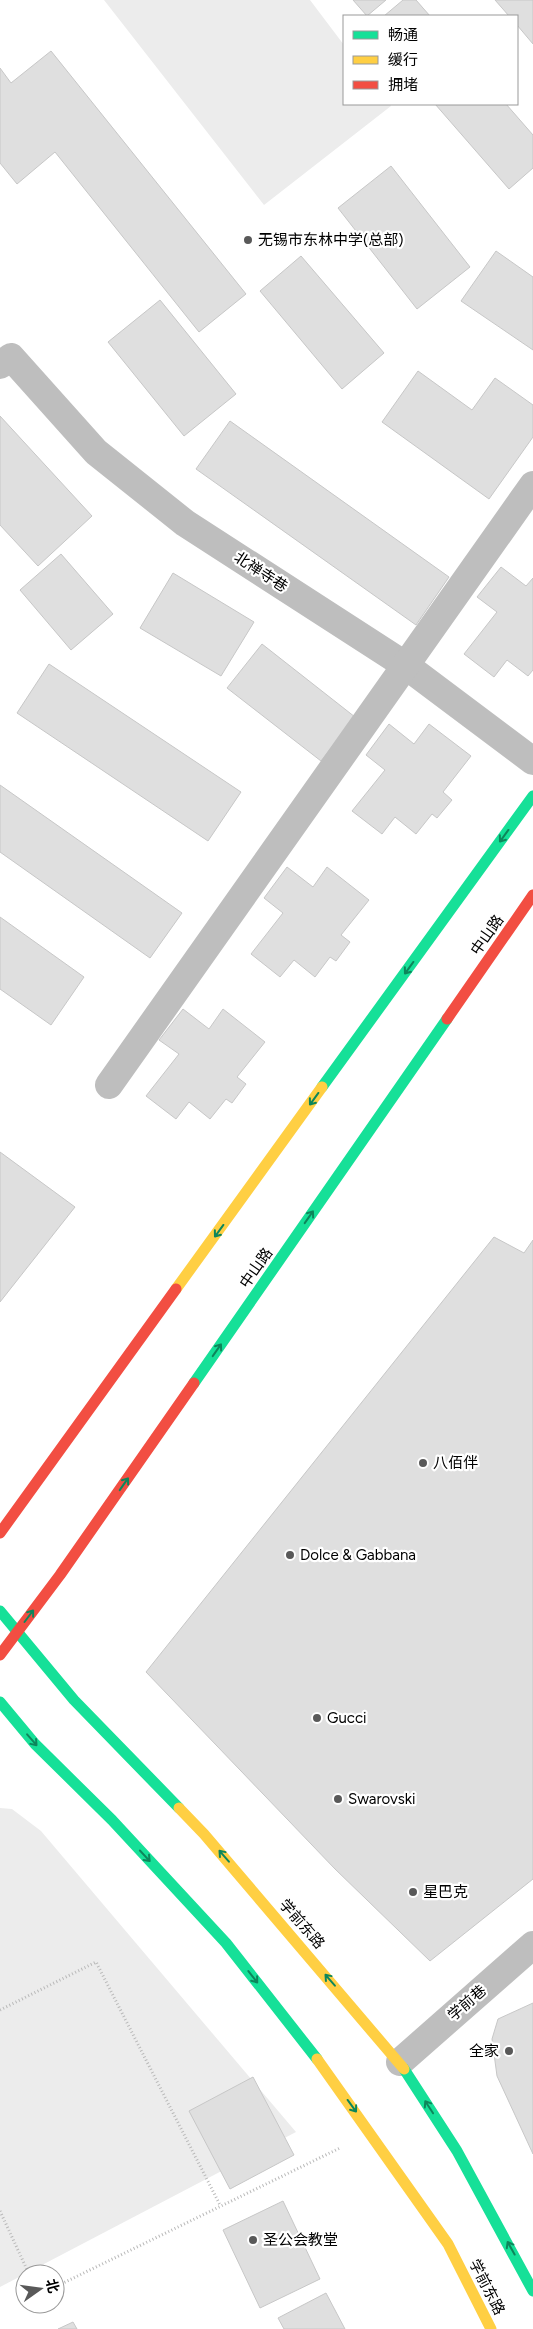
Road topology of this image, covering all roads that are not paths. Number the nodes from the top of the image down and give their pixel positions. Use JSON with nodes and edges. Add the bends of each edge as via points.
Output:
{"nodes":[{"id":1,"x":5,"y":361,"type":"edge"},
{"id":2,"x":533,"y":486,"type":"edge"},
{"id":3,"x":405,"y":665,"type":"junction"},
{"id":4,"x":533,"y":761,"type":"edge"},
{"id":5,"x":533,"y":796,"type":"edge"},
{"id":6,"x":533,"y":895,"type":"edge"},
{"id":7,"x":109,"y":1085,"type":"dead end"},
{"id":8,"x":0,"y":1534,"type":"edge"},
{"id":9,"x":0,"y":1611,"type":"edge"},
{"id":10,"x":17,"y":1632,"type":"junction"},
{"id":11,"x":0,"y":1655,"type":"edge"},
{"id":12,"x":0,"y":1702,"type":"edge"},
{"id":13,"x":533,"y":1944,"type":"edge"},
{"id":14,"x":400,"y":2062,"type":"junction"},
{"id":15,"x":533,"y":2291,"type":"edge"},
{"id":16,"x":491,"y":2329,"type":"edge"}],
"edges":[{"from":1,"to":3,"type":"street","name":"北禅寺巷","via":[[96,452],[185,524]]},
{"from":2,"to":3,"type":"street"},
{"from":3,"to":4,"type":"street","name":"北禅寺巷"},
{"from":3,"to":7,"type":"street"},
{"from":5,"to":8,"type":"main road","one_way":true},
{"from":10,"to":6,"type":"main road","name":"中山路","one_way":true,"via":[[60,1575]]},
{"from":9,"to":10,"type":"main road","name":"学前东路"},
{"from":10,"to":11,"type":"main road","name":"中山路"},
{"from":14,"to":10,"type":"main road","name":"学前东路","one_way":true,"via":[[204,1834],[74,1700]]},
{"from":12,"to":16,"type":"main road","name":"学前东路","one_way":true,"via":[[35,1744],[112,1820],[226,1942],[327,2071],[448,2244]]},
{"from":13,"to":14,"type":"street","name":"学前巷"},
{"from":15,"to":14,"type":"main road","name":"学前东路","one_way":true,"via":[[458,2151]]}]}
